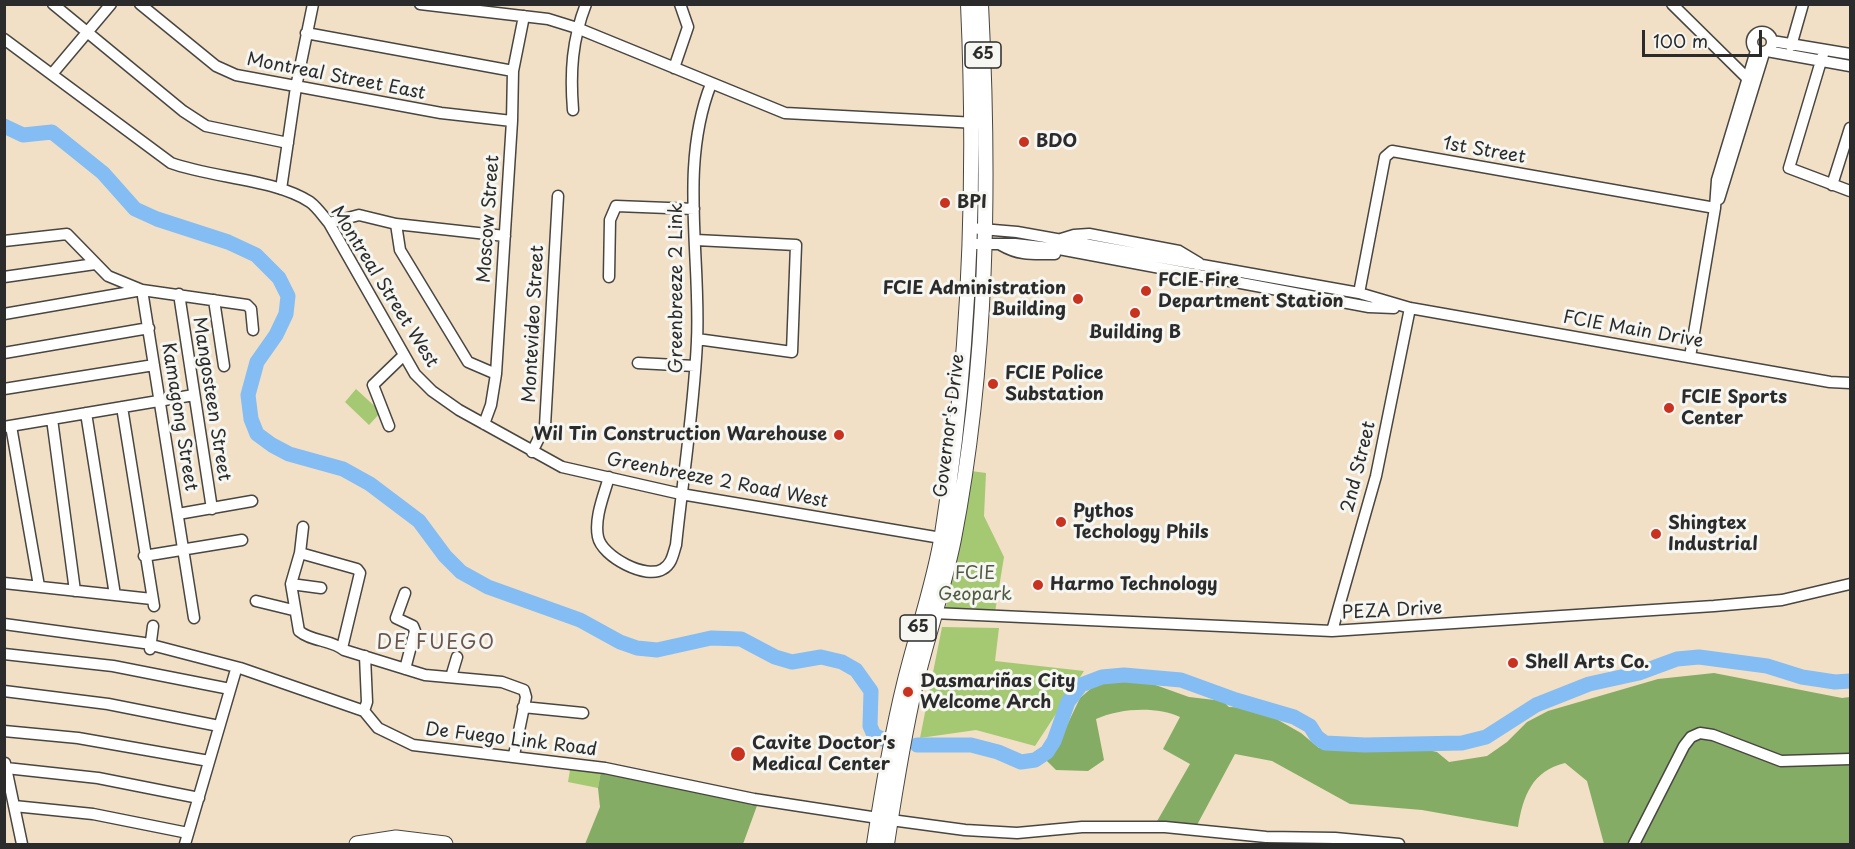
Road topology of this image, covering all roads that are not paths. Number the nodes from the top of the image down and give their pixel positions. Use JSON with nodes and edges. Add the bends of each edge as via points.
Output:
{"nodes":[{"id":1,"x":53,"y":4,"type":"edge"},
{"id":2,"x":111,"y":4,"type":"edge"},
{"id":3,"x":140,"y":4,"type":"edge"},
{"id":4,"x":313,"y":4,"type":"edge"},
{"id":5,"x":420,"y":4,"type":"edge"},
{"id":6,"x":586,"y":4,"type":"edge"},
{"id":7,"x":680,"y":4,"type":"edge"},
{"id":8,"x":968,"y":4,"type":"edge"},
{"id":9,"x":981,"y":4,"type":"edge"},
{"id":10,"x":1672,"y":4,"type":"edge"},
{"id":11,"x":1803,"y":4,"type":"edge"},
{"id":12,"x":524,"y":16,"type":"junction"},
{"id":13,"x":577,"y":28,"type":"junction"},
{"id":14,"x":88,"y":32,"type":"junction"},
{"id":15,"x":306,"y":33,"type":"junction"},
{"id":16,"x":4,"y":39,"type":"edge"},
{"id":17,"x":1791,"y":46,"type":"junction"},
{"id":18,"x":1765,"y":49,"type":"junction"},
{"id":19,"x":1850,"y":51,"type":"edge"},
{"id":20,"x":1823,"y":56,"type":"junction"},
{"id":21,"x":1851,"y":66,"type":"edge"},
{"id":22,"x":674,"y":68,"type":"junction"},
{"id":23,"x":513,"y":71,"type":"junction"},
{"id":24,"x":52,"y":74,"type":"junction"},
{"id":25,"x":1750,"y":82,"type":"junction"},
{"id":26,"x":711,"y":84,"type":"junction"},
{"id":27,"x":296,"y":87,"type":"junction"},
{"id":28,"x":573,"y":110,"type":"dead end"},
{"id":29,"x":512,"y":121,"type":"junction"},
{"id":30,"x":971,"y":123,"type":"junction"},
{"id":31,"x":986,"y":123,"type":"junction"},
{"id":32,"x":1851,"y":128,"type":"edge"},
{"id":33,"x":288,"y":143,"type":"junction"},
{"id":34,"x":1832,"y":185,"type":"junction"},
{"id":35,"x":281,"y":189,"type":"junction"},
{"id":36,"x":1851,"y":191,"type":"edge"},
{"id":37,"x":558,"y":195,"type":"dead end"},
{"id":38,"x":1715,"y":208,"type":"junction"},
{"id":39,"x":694,"y":209,"type":"junction"},
{"id":40,"x":329,"y":223,"type":"junction"},
{"id":41,"x":396,"y":224,"type":"junction"},
{"id":42,"x":970,"y":228,"type":"junction"},
{"id":43,"x":984,"y":228,"type":"junction"},
{"id":44,"x":505,"y":236,"type":"junction"},
{"id":45,"x":696,"y":240,"type":"junction"},
{"id":46,"x":4,"y":242,"type":"edge"},
{"id":47,"x":977,"y":248,"type":"junction"},
{"id":48,"x":95,"y":264,"type":"junction"},
{"id":49,"x":4,"y":277,"type":"edge"},
{"id":50,"x":609,"y":277,"type":"dead end"},
{"id":51,"x":142,"y":290,"type":"junction"},
{"id":52,"x":1359,"y":293,"type":"junction"},
{"id":53,"x":178,"y":294,"type":"junction"},
{"id":54,"x":214,"y":300,"type":"junction"},
{"id":55,"x":1410,"y":308,"type":"junction"},
{"id":56,"x":4,"y":314,"type":"edge"},
{"id":57,"x":149,"y":328,"type":"junction"},
{"id":58,"x":253,"y":330,"type":"dead end"},
{"id":59,"x":697,"y":339,"type":"junction"},
{"id":60,"x":4,"y":353,"type":"edge"},
{"id":61,"x":404,"y":355,"type":"junction"},
{"id":62,"x":1690,"y":357,"type":"junction"},
{"id":63,"x":638,"y":363,"type":"dead end"},
{"id":64,"x":154,"y":364,"type":"junction"},
{"id":65,"x":225,"y":366,"type":"dead end"},
{"id":66,"x":695,"y":366,"type":"junction"},
{"id":67,"x":496,"y":374,"type":"junction"},
{"id":68,"x":1851,"y":383,"type":"edge"},
{"id":69,"x":4,"y":389,"type":"edge"},
{"id":70,"x":194,"y":395,"type":"junction"},
{"id":71,"x":160,"y":401,"type":"junction"},
{"id":72,"x":122,"y":407,"type":"junction"},
{"id":73,"x":86,"y":413,"type":"junction"},
{"id":74,"x":52,"y":419,"type":"junction"},
{"id":75,"x":484,"y":424,"type":"junction"},
{"id":76,"x":8,"y":426,"type":"edge"},
{"id":77,"x":388,"y":426,"type":"dead end"},
{"id":78,"x":532,"y":452,"type":"junction"},
{"id":79,"x":609,"y":477,"type":"junction"},
{"id":80,"x":681,"y":494,"type":"junction"},
{"id":81,"x":252,"y":501,"type":"dead end"},
{"id":82,"x":212,"y":509,"type":"junction"},
{"id":83,"x":178,"y":514,"type":"junction"},
{"id":84,"x":303,"y":527,"type":"dead end"},
{"id":85,"x":947,"y":539,"type":"junction"},
{"id":86,"x":242,"y":540,"type":"dead end"},
{"id":87,"x":183,"y":549,"type":"junction"},
{"id":88,"x":300,"y":553,"type":"junction"},
{"id":89,"x":144,"y":556,"type":"junction"},
{"id":90,"x":4,"y":583,"type":"edge"},
{"id":91,"x":291,"y":584,"type":"junction"},
{"id":92,"x":1851,"y":584,"type":"edge"},
{"id":93,"x":39,"y":586,"type":"junction"},
{"id":94,"x":321,"y":588,"type":"dead end"},
{"id":95,"x":75,"y":591,"type":"junction"},
{"id":96,"x":405,"y":593,"type":"dead end"},
{"id":97,"x":115,"y":595,"type":"junction"},
{"id":98,"x":256,"y":601,"type":"dead end"},
{"id":99,"x":293,"y":610,"type":"junction"},
{"id":100,"x":933,"y":613,"type":"junction"},
{"id":101,"x":194,"y":618,"type":"dead end"},
{"id":102,"x":4,"y":624,"type":"edge"},
{"id":103,"x":153,"y":626,"type":"dead end"},
{"id":104,"x":4,"y":630,"type":"edge"},
{"id":105,"x":1332,"y":631,"type":"junction"},
{"id":106,"x":152,"y":647,"type":"junction"},
{"id":107,"x":342,"y":648,"type":"junction"},
{"id":108,"x":4,"y":654,"type":"edge"},
{"id":109,"x":365,"y":656,"type":"junction"},
{"id":110,"x":457,"y":657,"type":"dead end"},
{"id":111,"x":405,"y":669,"type":"junction"},
{"id":112,"x":235,"y":673,"type":"dead end"},
{"id":113,"x":451,"y":677,"type":"junction"},
{"id":114,"x":230,"y":689,"type":"junction"},
{"id":115,"x":4,"y":692,"type":"edge"},
{"id":116,"x":524,"y":707,"type":"junction"},
{"id":117,"x":364,"y":711,"type":"junction"},
{"id":118,"x":583,"y":713,"type":"dead end"},
{"id":119,"x":902,"y":720,"type":"junction"},
{"id":120,"x":219,"y":726,"type":"junction"},
{"id":121,"x":4,"y":731,"type":"edge"},
{"id":122,"x":514,"y":755,"type":"junction"},
{"id":123,"x":1851,"y":759,"type":"edge"},
{"id":124,"x":209,"y":761,"type":"junction"},
{"id":125,"x":5,"y":765,"type":"edge"},
{"id":126,"x":199,"y":798,"type":"junction"},
{"id":127,"x":14,"y":806,"type":"junction"},
{"id":128,"x":885,"y":819,"type":"junction"},
{"id":129,"x":188,"y":833,"type":"junction"},
{"id":130,"x":22,"y":844,"type":"edge"},
{"id":131,"x":35,"y":844,"type":"edge"},
{"id":132,"x":185,"y":844,"type":"edge"},
{"id":133,"x":360,"y":844,"type":"edge"},
{"id":134,"x":445,"y":844,"type":"edge"},
{"id":135,"x":874,"y":844,"type":"edge"},
{"id":136,"x":887,"y":844,"type":"edge"},
{"id":137,"x":1399,"y":844,"type":"edge"},
{"id":138,"x":1634,"y":844,"type":"edge"}],
"edges":[{"from":1,"to":14,"type":"street"},
{"from":2,"to":14,"type":"street"},
{"from":3,"to":27,"type":"street","name":"Montreal Street East","via":[[216,66],[236,75]]},
{"from":4,"to":15,"type":"street"},
{"from":5,"to":12,"type":"street"},
{"from":6,"to":13,"type":"street"},
{"from":7,"to":22,"type":"street","via":[[688,27]]},
{"from":8,"to":30,"type":"main road","name":"Governor's Drive","number":"65"},
{"from":9,"to":31,"type":"main road","name":"Governor's Drive","number":"65"},
{"from":10,"to":25,"type":"street"},
{"from":11,"to":17,"type":"street"},
{"from":12,"to":13,"type":"street"},
{"from":12,"to":23,"type":"street","name":"Moscow Street"},
{"from":13,"to":22,"type":"street"},
{"from":13,"to":28,"type":"street","via":[[570,74]]},
{"from":14,"to":24,"type":"street"},
{"from":14,"to":33,"type":"street","via":[[206,126]]},
{"from":15,"to":23,"type":"street"},
{"from":15,"to":27,"type":"street"},
{"from":16,"to":24,"type":"street","name":"Montreal Street West"},
{"from":17,"to":18,"type":"street"},
{"from":17,"to":20,"type":"street"},
{"from":18,"to":20,"type":"street"},
{"from":18,"to":25,"type":"street"},
{"from":19,"to":20,"type":"street"},
{"from":20,"to":21,"type":"street"},
{"from":20,"to":34,"type":"street","via":[[1789,165]]},
{"from":22,"to":26,"type":"street"},
{"from":23,"to":29,"type":"street","name":"Moscow Street"},
{"from":24,"to":35,"type":"street","name":"Montreal Street West","via":[[171,163],[195,172]]},
{"from":25,"to":38,"type":"street"},
{"from":26,"to":30,"type":"street","via":[[785,113]]},
{"from":26,"to":39,"type":"street","name":"Greenbreeze 2 Link","via":[[695,146]]},
{"from":27,"to":29,"type":"street","name":"Montreal Street East","via":[[441,113]]},
{"from":27,"to":33,"type":"street"},
{"from":29,"to":44,"type":"street","name":"Moscow Street"},
{"from":30,"to":31,"type":"street"},
{"from":30,"to":42,"type":"main road","name":"Governor's Drive","number":"65"},
{"from":31,"to":43,"type":"main road","name":"Governor's Drive","number":"65"},
{"from":32,"to":34,"type":"street"},
{"from":33,"to":35,"type":"street"},
{"from":34,"to":36,"type":"street"},
{"from":35,"to":40,"type":"street","name":"Montreal Street West","via":[[310,203]]},
{"from":37,"to":78,"type":"street","name":"Montevideo Street","via":[[545,426]]},
{"from":38,"to":52,"type":"street","name":"1st Street","via":[[1392,151],[1385,157]]},
{"from":38,"to":62,"type":"street"},
{"from":39,"to":45,"type":"street","name":"Greenbreeze 2 Link"},
{"from":39,"to":50,"type":"street","via":[[616,206],[610,220]]},
{"from":40,"to":41,"type":"street","via":[[359,215]]},
{"from":40,"to":61,"type":"street","name":"Montreal Street West"},
{"from":41,"to":44,"type":"street"},
{"from":41,"to":67,"type":"street","via":[[400,250],[468,362]]},
{"from":42,"to":43,"type":"street","name":"FCIE Main Drive"},
{"from":42,"to":47,"type":"main road","name":"Governor's Drive","number":"65"},
{"from":43,"to":47,"type":"main road","name":"Governor's Drive","number":"65"},
{"from":43,"to":52,"type":"street","name":"FCIE Main Drive","via":[[1060,240],[1089,234],[1179,250],[1204,266]]},
{"from":44,"to":67,"type":"street","name":"Moscow Street"},
{"from":45,"to":59,"type":"street","name":"Greenbreeze 2 Link"},
{"from":45,"to":59,"type":"street","via":[[796,245],[792,352]]},
{"from":46,"to":48,"type":"street","via":[[67,234]]},
{"from":47,"to":55,"type":"street","name":"FCIE Main Drive","via":[[1001,244],[1032,256],[1093,256],[1369,307]]},
{"from":47,"to":85,"type":"main road","name":"Governor's Drive","number":"65"},
{"from":48,"to":49,"type":"street"},
{"from":48,"to":51,"type":"street","via":[[108,276]]},
{"from":51,"to":53,"type":"street"},
{"from":51,"to":56,"type":"street"},
{"from":51,"to":57,"type":"street","name":"Kamagong Street"},
{"from":52,"to":55,"type":"street","name":"FCIE Main Drive"},
{"from":53,"to":54,"type":"street"},
{"from":53,"to":70,"type":"street","name":"Mangosteen Street"},
{"from":54,"to":58,"type":"street","via":[[247,305]]},
{"from":54,"to":65,"type":"street"},
{"from":55,"to":62,"type":"street","name":"FCIE Main Drive"},
{"from":55,"to":105,"type":"street","name":"2nd Street","via":[[1376,476]]},
{"from":57,"to":60,"type":"street"},
{"from":57,"to":64,"type":"street","name":"Kamagong Street"},
{"from":59,"to":66,"type":"street","name":"Greenbreeze 2 Link"},
{"from":61,"to":75,"type":"street","name":"Montreal Street West","via":[[432,392]]},
{"from":61,"to":77,"type":"street","via":[[373,385]]},
{"from":62,"to":68,"type":"street","name":"FCIE Main Drive"},
{"from":63,"to":66,"type":"street"},
{"from":64,"to":69,"type":"street"},
{"from":64,"to":71,"type":"street","name":"Kamagong Street"},
{"from":66,"to":80,"type":"street","name":"Greenbreeze 2 Link"},
{"from":67,"to":75,"type":"street","name":"Moscow Street"},
{"from":70,"to":71,"type":"street"},
{"from":70,"to":82,"type":"street","name":"Mangosteen Street"},
{"from":71,"to":72,"type":"street"},
{"from":71,"to":83,"type":"street","name":"Kamagong Street"},
{"from":72,"to":73,"type":"street"},
{"from":72,"to":89,"type":"street"},
{"from":73,"to":74,"type":"street"},
{"from":73,"to":97,"type":"street"},
{"from":74,"to":76,"type":"street"},
{"from":74,"to":95,"type":"street"},
{"from":75,"to":78,"type":"street","name":"Greenbreeze 2 Road West"},
{"from":76,"to":93,"type":"street"},
{"from":78,"to":79,"type":"street","name":"Greenbreeze 2 Road West","via":[[562,467]]},
{"from":79,"to":80,"type":"street","name":"Greenbreeze 2 Road West"},
{"from":79,"to":80,"type":"street","via":[[600,509],[598,539],[604,551],[627,566],[656,572],[671,561]]},
{"from":80,"to":85,"type":"street","name":"Greenbreeze 2 Road West"},
{"from":81,"to":82,"type":"street"},
{"from":82,"to":83,"type":"street"},
{"from":83,"to":87,"type":"street","name":"Kamagong Street"},
{"from":84,"to":88,"type":"street"},
{"from":85,"to":100,"type":"main road","name":"Governor's Drive","number":"65"},
{"from":85,"to":119,"type":"main road","name":"Governor's Drive","number":"65"},
{"from":86,"to":87,"type":"street"},
{"from":87,"to":89,"type":"street"},
{"from":87,"to":101,"type":"street","name":"Kamagong Street"},
{"from":88,"to":91,"type":"street"},
{"from":88,"to":107,"type":"street","via":[[360,573]]},
{"from":89,"to":97,"type":"street","via":[[153,602]]},
{"from":90,"to":93,"type":"street"},
{"from":91,"to":94,"type":"street"},
{"from":91,"to":99,"type":"street"},
{"from":92,"to":105,"type":"street","name":"PEZA Drive","via":[[1782,600]]},
{"from":93,"to":95,"type":"street"},
{"from":95,"to":97,"type":"street"},
{"from":96,"to":111,"type":"street","via":[[396,618],[415,631]]},
{"from":98,"to":99,"type":"street"},
{"from":99,"to":107,"type":"street","via":[[298,631],[304,636]]},
{"from":100,"to":105,"type":"street","name":"PEZA Drive"},
{"from":100,"to":119,"type":"main road","name":"Governor's Drive","number":"65"},
{"from":102,"to":106,"type":"street","name":"De Fuego Link Road"},
{"from":103,"to":106,"type":"street"},
{"from":104,"to":106,"type":"street","name":"De Fuego Link Road"},
{"from":106,"to":117,"type":"street","name":"De Fuego Link Road","via":[[240,668]]},
{"from":107,"to":109,"type":"street"},
{"from":108,"to":114,"type":"street","via":[[113,666]]},
{"from":109,"to":111,"type":"street"},
{"from":109,"to":117,"type":"street"},
{"from":110,"to":113,"type":"street"},
{"from":111,"to":113,"type":"street"},
{"from":112,"to":114,"type":"street"},
{"from":113,"to":116,"type":"street","via":[[502,682],[524,690]]},
{"from":114,"to":120,"type":"street"},
{"from":115,"to":120,"type":"street","via":[[108,704]]},
{"from":116,"to":118,"type":"street"},
{"from":116,"to":122,"type":"street"},
{"from":117,"to":122,"type":"street","name":"De Fuego Link Road","via":[[378,728],[413,745]]},
{"from":119,"to":128,"type":"main road","name":"Governor's Drive","number":"65"},
{"from":120,"to":124,"type":"street"},
{"from":121,"to":124,"type":"street","via":[[78,738]]},
{"from":122,"to":128,"type":"street","name":"De Fuego Link Road"},
{"from":123,"to":138,"type":"street","via":[[1780,761],[1700,733],[1684,746]]},
{"from":124,"to":126,"type":"street"},
{"from":125,"to":126,"type":"street"},
{"from":125,"to":127,"type":"street"},
{"from":126,"to":129,"type":"street"},
{"from":127,"to":129,"type":"street","via":[[93,814]]},
{"from":127,"to":130,"type":"street"},
{"from":128,"to":135,"type":"main road","name":"Governor's Drive","number":"65"},
{"from":128,"to":136,"type":"main road","name":"Governor's Drive","number":"65"},
{"from":128,"to":137,"type":"street","name":"De Fuego Link Road","via":[[1017,833],[1082,826],[1165,827]]},
{"from":129,"to":132,"type":"street"},
{"from":130,"to":131,"type":"street"},
{"from":133,"to":134,"type":"highway","via":[[405,838]]}]}
